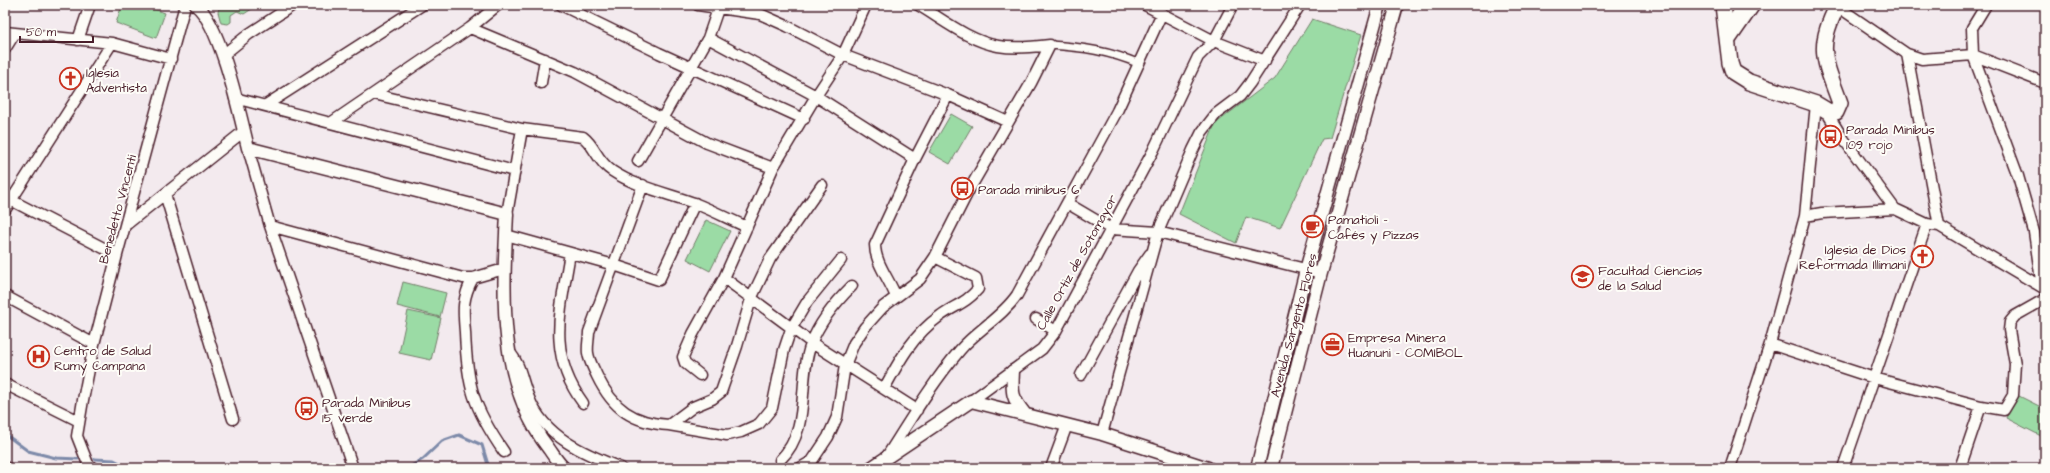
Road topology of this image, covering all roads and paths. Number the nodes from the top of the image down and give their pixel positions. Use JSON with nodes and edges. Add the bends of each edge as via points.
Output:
{"nodes":[{"id":1,"x":90,"y":5,"type":"edge"},
{"id":2,"x":184,"y":5,"type":"edge"},
{"id":3,"x":196,"y":5,"type":"edge"},
{"id":4,"x":293,"y":5,"type":"edge"},
{"id":5,"x":422,"y":5,"type":"edge"},
{"id":6,"x":498,"y":5,"type":"edge"},
{"id":7,"x":561,"y":5,"type":"edge"},
{"id":8,"x":698,"y":5,"type":"edge"},
{"id":9,"x":866,"y":5,"type":"edge"},
{"id":10,"x":918,"y":5,"type":"edge"},
{"id":11,"x":1147,"y":5,"type":"edge"},
{"id":12,"x":1233,"y":5,"type":"edge"},
{"id":13,"x":1300,"y":5,"type":"edge"},
{"id":14,"x":1380,"y":5,"type":"edge"},
{"id":15,"x":1397,"y":5,"type":"edge"},
{"id":16,"x":1723,"y":5,"type":"edge"},
{"id":17,"x":1743,"y":5,"type":"edge"},
{"id":18,"x":1755,"y":5,"type":"edge"},
{"id":19,"x":1837,"y":5,"type":"edge"},
{"id":20,"x":1986,"y":5,"type":"edge"},
{"id":21,"x":718,"y":9,"type":"junction"},
{"id":22,"x":1162,"y":13,"type":"junction"},
{"id":23,"x":470,"y":28,"type":"junction"},
{"id":24,"x":10,"y":33,"type":"edge"},
{"id":25,"x":708,"y":38,"type":"junction"},
{"id":26,"x":1727,"y":38,"type":"junction"},
{"id":27,"x":78,"y":40,"type":"junction"},
{"id":28,"x":1214,"y":41,"type":"junction"},
{"id":29,"x":112,"y":43,"type":"junction"},
{"id":30,"x":1050,"y":45,"type":"junction"},
{"id":31,"x":5,"y":49,"type":"edge"},
{"id":32,"x":1907,"y":54,"type":"junction"},
{"id":33,"x":223,"y":55,"type":"junction"},
{"id":34,"x":843,"y":55,"type":"junction"},
{"id":35,"x":1973,"y":55,"type":"junction"},
{"id":36,"x":171,"y":59,"type":"junction"},
{"id":37,"x":545,"y":59,"type":"junction"},
{"id":38,"x":1265,"y":61,"type":"junction"},
{"id":39,"x":1140,"y":64,"type":"junction"},
{"id":40,"x":691,"y":66,"type":"junction"},
{"id":41,"x":541,"y":83,"type":"dead end"},
{"id":42,"x":2045,"y":84,"type":"edge"},
{"id":43,"x":374,"y":94,"type":"junction"},
{"id":44,"x":948,"y":95,"type":"junction"},
{"id":45,"x":816,"y":96,"type":"junction"},
{"id":46,"x":235,"y":98,"type":"junction"},
{"id":47,"x":1840,"y":103,"type":"junction"},
{"id":48,"x":266,"y":105,"type":"junction"},
{"id":49,"x":1821,"y":108,"type":"junction"},
{"id":50,"x":662,"y":119,"type":"junction"},
{"id":51,"x":804,"y":119,"type":"junction"},
{"id":52,"x":332,"y":122,"type":"junction"},
{"id":53,"x":1008,"y":122,"type":"junction"},
{"id":54,"x":522,"y":129,"type":"junction"},
{"id":55,"x":244,"y":131,"type":"junction"},
{"id":56,"x":1842,"y":137,"type":"junction"},
{"id":57,"x":248,"y":148,"type":"junction"},
{"id":58,"x":915,"y":159,"type":"junction"},
{"id":59,"x":638,"y":161,"type":"dead end"},
{"id":60,"x":773,"y":168,"type":"junction"},
{"id":61,"x":514,"y":171,"type":"junction"},
{"id":62,"x":643,"y":185,"type":"junction"},
{"id":63,"x":822,"y":185,"type":"dead end"},
{"id":64,"x":166,"y":194,"type":"junction"},
{"id":65,"x":8,"y":198,"type":"edge"},
{"id":66,"x":695,"y":203,"type":"junction"},
{"id":67,"x":1067,"y":203,"type":"junction"},
{"id":68,"x":1894,"y":209,"type":"junction"},
{"id":69,"x":5,"y":210,"type":"edge"},
{"id":70,"x":507,"y":214,"type":"junction"},
{"id":71,"x":1805,"y":216,"type":"junction"},
{"id":72,"x":127,"y":224,"type":"junction"},
{"id":73,"x":1927,"y":224,"type":"junction"},
{"id":74,"x":270,"y":226,"type":"junction"},
{"id":75,"x":1939,"y":226,"type":"junction"},
{"id":76,"x":747,"y":227,"type":"junction"},
{"id":77,"x":1111,"y":229,"type":"junction"},
{"id":78,"x":1158,"y":232,"type":"junction"},
{"id":79,"x":506,"y":236,"type":"junction"},
{"id":80,"x":1154,"y":249,"type":"junction"},
{"id":81,"x":570,"y":253,"type":"junction"},
{"id":82,"x":117,"y":255,"type":"junction"},
{"id":83,"x":935,"y":257,"type":"junction"},
{"id":84,"x":841,"y":260,"type":"dead end"},
{"id":85,"x":614,"y":265,"type":"junction"},
{"id":86,"x":504,"y":269,"type":"junction"},
{"id":87,"x":1306,"y":270,"type":"junction"},
{"id":88,"x":1321,"y":273,"type":"junction"},
{"id":89,"x":473,"y":278,"type":"junction"},
{"id":90,"x":724,"y":278,"type":"junction"},
{"id":91,"x":852,"y":286,"type":"dead end"},
{"id":92,"x":2044,"y":288,"type":"edge"},
{"id":93,"x":896,"y":297,"type":"junction"},
{"id":94,"x":751,"y":299,"type":"junction"},
{"id":95,"x":2045,"y":299,"type":"edge"},
{"id":96,"x":6,"y":300,"type":"edge"},
{"id":97,"x":1036,"y":319,"type":"dead end"},
{"id":98,"x":791,"y":329,"type":"junction"},
{"id":99,"x":1056,"y":331,"type":"junction"},
{"id":100,"x":812,"y":343,"type":"junction"},
{"id":101,"x":94,"y":344,"type":"junction"},
{"id":102,"x":1770,"y":344,"type":"junction"},
{"id":103,"x":508,"y":350,"type":"junction"},
{"id":104,"x":845,"y":365,"type":"junction"},
{"id":105,"x":1013,"y":370,"type":"junction"},
{"id":106,"x":700,"y":375,"type":"dead end"},
{"id":107,"x":1080,"y":376,"type":"dead end"},
{"id":108,"x":1874,"y":378,"type":"junction"},
{"id":109,"x":5,"y":384,"type":"edge"},
{"id":110,"x":884,"y":389,"type":"junction"},
{"id":111,"x":971,"y":401,"type":"junction"},
{"id":112,"x":583,"y":403,"type":"dead end"},
{"id":113,"x":1981,"y":406,"type":"junction"},
{"id":114,"x":917,"y":410,"type":"junction"},
{"id":115,"x":1025,"y":414,"type":"junction"},
{"id":116,"x":233,"y":419,"type":"dead end"},
{"id":117,"x":79,"y":421,"type":"junction"},
{"id":118,"x":670,"y":425,"type":"junction"},
{"id":119,"x":1067,"y":425,"type":"junction"},
{"id":120,"x":1102,"y":434,"type":"junction"},
{"id":121,"x":1261,"y":450,"type":"junction"},
{"id":122,"x":504,"y":452,"type":"dead end"},
{"id":123,"x":1274,"y":454,"type":"junction"},
{"id":124,"x":886,"y":457,"type":"junction"},
{"id":125,"x":780,"y":460,"type":"dead end"},
{"id":126,"x":89,"y":467,"type":"edge"},
{"id":127,"x":353,"y":468,"type":"edge"},
{"id":128,"x":564,"y":468,"type":"edge"},
{"id":129,"x":621,"y":468,"type":"edge"},
{"id":130,"x":800,"y":468,"type":"edge"},
{"id":131,"x":870,"y":468,"type":"edge"},
{"id":132,"x":1051,"y":468,"type":"edge"},
{"id":133,"x":1208,"y":468,"type":"edge"},
{"id":134,"x":1257,"y":468,"type":"edge"},
{"id":135,"x":1271,"y":468,"type":"edge"},
{"id":136,"x":1730,"y":468,"type":"edge"},
{"id":137,"x":1843,"y":468,"type":"edge"},
{"id":138,"x":1960,"y":468,"type":"edge"}],
"edges":[{"from":1,"to":27,"type":"street"},
{"from":2,"to":36,"type":"street","name":"Benedetto Vincenti"},
{"from":3,"to":33,"type":"street","via":[[204,13]]},
{"from":4,"to":33,"type":"street"},
{"from":5,"to":48,"type":"street"},
{"from":6,"to":23,"type":"street"},
{"from":7,"to":40,"type":"street"},
{"from":8,"to":21,"type":"street"},
{"from":9,"to":34,"type":"street"},
{"from":10,"to":30,"type":"street","via":[[962,31],[997,46],[1029,48]]},
{"from":11,"to":22,"type":"street"},
{"from":12,"to":28,"type":"street","name":"Calle Ortiz de Sotomayor"},
{"from":13,"to":38,"type":"street"},
{"from":14,"to":87,"type":"street","name":"Avenida Sargento Flores"},
{"from":15,"to":88,"type":"street","name":"Avenida Sargento Flores"},
{"from":16,"to":26,"type":"main road"},
{"from":17,"to":26,"type":"street"},
{"from":18,"to":26,"type":"street"},
{"from":19,"to":32,"type":"street"},
{"from":19,"to":47,"type":"main road","via":[[1829,23],[1823,52]]},
{"from":20,"to":35,"type":"street","via":[[1972,28]]},
{"from":21,"to":25,"type":"street"},
{"from":21,"to":34,"type":"street","via":[[760,14]]},
{"from":22,"to":28,"type":"street"},
{"from":22,"to":39,"type":"street"},
{"from":23,"to":37,"type":"street"},
{"from":23,"to":43,"type":"street"},
{"from":24,"to":27,"type":"street"},
{"from":24,"to":31,"type":"street"},
{"from":25,"to":40,"type":"street"},
{"from":25,"to":45,"type":"street"},
{"from":26,"to":49,"type":"main road","via":[[1733,72],[1749,82]]},
{"from":27,"to":29,"type":"street"},
{"from":28,"to":38,"type":"street"},
{"from":28,"to":77,"type":"street","name":"Calle Ortiz de Sotomayor","via":[[1198,57],[1153,151]]},
{"from":29,"to":36,"type":"street"},
{"from":29,"to":65,"type":"street"},
{"from":30,"to":39,"type":"street","via":[[1086,47],[1119,55]]},
{"from":30,"to":53,"type":"street"},
{"from":32,"to":35,"type":"street","via":[[1922,59]]},
{"from":32,"to":75,"type":"street"},
{"from":33,"to":46,"type":"street"},
{"from":34,"to":44,"type":"street"},
{"from":34,"to":45,"type":"street"},
{"from":35,"to":42,"type":"street"},
{"from":35,"to":92,"type":"street","via":[[2018,176],[2034,232]]},
{"from":36,"to":72,"type":"street","name":"Benedetto Vincenti"},
{"from":37,"to":41,"type":"street"},
{"from":37,"to":50,"type":"street","via":[[575,72]]},
{"from":38,"to":78,"type":"street","via":[[1240,96],[1216,114],[1202,132]]},
{"from":39,"to":67,"type":"street"},
{"from":40,"to":50,"type":"street"},
{"from":40,"to":51,"type":"street"},
{"from":43,"to":52,"type":"street"},
{"from":43,"to":54,"type":"street"},
{"from":44,"to":53,"type":"street"},
{"from":44,"to":58,"type":"street"},
{"from":45,"to":51,"type":"street"},
{"from":45,"to":58,"type":"street"},
{"from":46,"to":48,"type":"street"},
{"from":46,"to":55,"type":"street"},
{"from":47,"to":49,"type":"main road","via":[[1836,112],[1831,113]]},
{"from":47,"to":56,"type":"street"},
{"from":48,"to":52,"type":"street"},
{"from":49,"to":56,"type":"street"},
{"from":49,"to":71,"type":"street"},
{"from":50,"to":59,"type":"street"},
{"from":50,"to":60,"type":"street","via":[[707,143]]},
{"from":51,"to":60,"type":"street"},
{"from":52,"to":61,"type":"street"},
{"from":53,"to":83,"type":"street","via":[[968,190]]},
{"from":54,"to":61,"type":"street"},
{"from":54,"to":62,"type":"street","via":[[583,137],[589,141],[602,163],[614,172]]},
{"from":55,"to":57,"type":"street"},
{"from":55,"to":64,"type":"street"},
{"from":56,"to":68,"type":"street"},
{"from":57,"to":70,"type":"street"},
{"from":57,"to":74,"type":"street"},
{"from":58,"to":93,"type":"street","via":[[875,245],[875,254]]},
{"from":60,"to":76,"type":"street"},
{"from":61,"to":70,"type":"street"},
{"from":62,"to":66,"type":"street"},
{"from":62,"to":85,"type":"street"},
{"from":63,"to":94,"type":"street","via":[[770,259]]},
{"from":64,"to":72,"type":"street"},
{"from":64,"to":116,"type":"street"},
{"from":65,"to":69,"type":"street"},
{"from":65,"to":82,"type":"street"},
{"from":66,"to":76,"type":"street"},
{"from":66,"to":85,"type":"street","via":[[659,280]]},
{"from":67,"to":77,"type":"street"},
{"from":67,"to":114,"type":"street","via":[[1010,306],[961,349],[935,380]]},
{"from":68,"to":71,"type":"street"},
{"from":68,"to":73,"type":"street"},
{"from":70,"to":79,"type":"street"},
{"from":71,"to":102,"type":"street"},
{"from":72,"to":82,"type":"street","name":"Benedetto Vincenti"},
{"from":73,"to":75,"type":"street"},
{"from":73,"to":108,"type":"street"},
{"from":74,"to":89,"type":"street","via":[[463,278]]},
{"from":74,"to":127,"type":"street"},
{"from":75,"to":92,"type":"street"},
{"from":76,"to":90,"type":"street"},
{"from":77,"to":78,"type":"street"},
{"from":77,"to":99,"type":"street","name":"Calle Ortiz de Sotomayor"},
{"from":78,"to":80,"type":"street"},
{"from":78,"to":87,"type":"street"},
{"from":79,"to":81,"type":"street"},
{"from":79,"to":86,"type":"street"},
{"from":80,"to":107,"type":"street","via":[[1138,271]]},
{"from":80,"to":120,"type":"street"},
{"from":81,"to":85,"type":"street"},
{"from":81,"to":112,"type":"street","via":[[558,326],[558,343],[567,374]]},
{"from":82,"to":101,"type":"street","name":"Benedetto Vincenti"},
{"from":83,"to":93,"type":"street","via":[[920,279]]},
{"from":83,"to":110,"type":"street","via":[[976,278],[978,289],[965,302],[941,315],[917,336]]},
{"from":84,"to":98,"type":"street","via":[[807,302]]},
{"from":85,"to":118,"type":"street","via":[[589,332],[588,353],[602,386],[611,400],[625,413],[653,424]]},
{"from":86,"to":89,"type":"street"},
{"from":86,"to":103,"type":"street"},
{"from":87,"to":88,"type":"street"},
{"from":87,"to":121,"type":"street","name":"Avenida Sargento Flores"},
{"from":88,"to":123,"type":"street","name":"Avenida Sargento Flores"},
{"from":89,"to":122,"type":"street","via":[[463,303],[466,370],[474,400],[485,424]]},
{"from":90,"to":94,"type":"street"},
{"from":90,"to":106,"type":"street","via":[[683,357],[685,363]]},
{"from":91,"to":100,"type":"street","via":[[828,316]]},
{"from":93,"to":104,"type":"street","via":[[865,327],[854,343]]},
{"from":94,"to":98,"type":"street"},
{"from":94,"to":118,"type":"street","via":[[721,392],[693,407]]},
{"from":95,"to":113,"type":"street","via":[[2015,316],[2010,322],[2008,330],[2015,364],[2013,395],[2004,410]]},
{"from":96,"to":101,"type":"street"},
{"from":97,"to":99,"type":"street"},
{"from":98,"to":100,"type":"street"},
{"from":98,"to":118,"type":"street","via":[[772,408],[760,424],[727,435]]},
{"from":99,"to":105,"type":"street","name":"Calle Ortiz de Sotomayor","via":[[1042,349]]},
{"from":100,"to":104,"type":"street"},
{"from":100,"to":125,"type":"street","via":[[799,428],[793,444]]},
{"from":101,"to":117,"type":"street","name":"Benedetto Vincenti"},
{"from":102,"to":108,"type":"street"},
{"from":102,"to":136,"type":"street"},
{"from":103,"to":128,"type":"street","via":[[525,413],[536,433]]},
{"from":103,"to":129,"type":"street","via":[[520,367],[528,398],[539,419],[549,430],[590,456]]},
{"from":104,"to":110,"type":"street"},
{"from":104,"to":130,"type":"street","via":[[837,417],[828,437],[812,461]]},
{"from":105,"to":111,"type":"street","name":"Calle Ortiz de Sotomayor"},
{"from":105,"to":115,"type":"street","via":[[1012,394],[1014,401]]},
{"from":108,"to":113,"type":"street"},
{"from":108,"to":137,"type":"street"},
{"from":109,"to":117,"type":"street"},
{"from":110,"to":114,"type":"street"},
{"from":111,"to":115,"type":"street"},
{"from":111,"to":124,"type":"street","name":"Calle Ortiz de Sotomayor"},
{"from":113,"to":138,"type":"street"},
{"from":114,"to":124,"type":"street"},
{"from":115,"to":119,"type":"street"},
{"from":117,"to":126,"type":"street","name":"Benedetto Vincenti","via":[[77,436]]},
{"from":119,"to":120,"type":"street"},
{"from":119,"to":132,"type":"street"},
{"from":120,"to":133,"type":"street"},
{"from":121,"to":123,"type":"street"},
{"from":121,"to":134,"type":"street","name":"Avenida Sargento Flores"},
{"from":123,"to":135,"type":"street","name":"Avenida Sargento Flores"},
{"from":124,"to":131,"type":"street","name":"Calle Ortiz de Sotomayor"}]}
